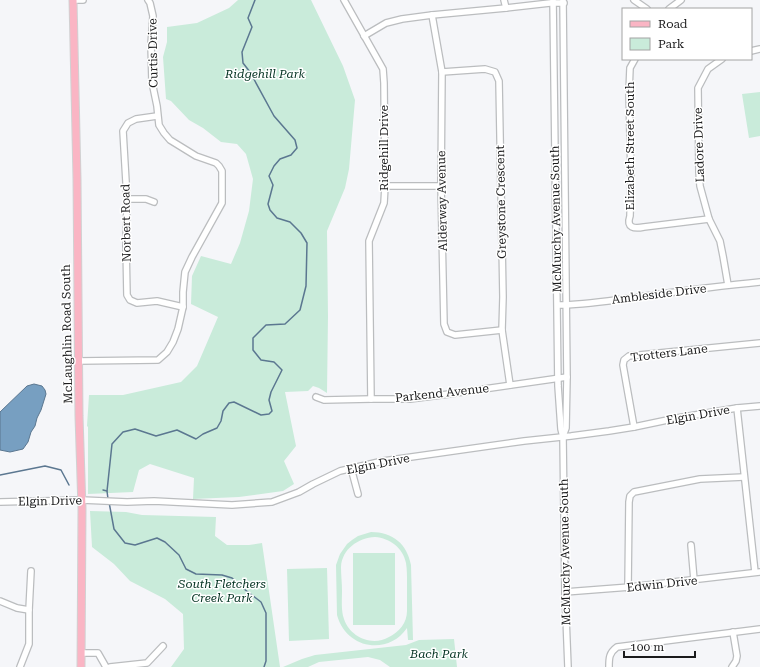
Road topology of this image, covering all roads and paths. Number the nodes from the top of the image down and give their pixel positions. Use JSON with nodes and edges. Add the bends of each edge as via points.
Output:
{"nodes":[{"id":1,"x":73,"y":0,"type":"edge"},
{"id":2,"x":83,"y":0,"type":"edge"},
{"id":3,"x":148,"y":0,"type":"edge"},
{"id":4,"x":344,"y":0,"type":"edge"},
{"id":5,"x":504,"y":0,"type":"edge"},
{"id":6,"x":634,"y":0,"type":"edge"},
{"id":7,"x":681,"y":0,"type":"edge"},
{"id":8,"x":553,"y":1,"type":"edge"},
{"id":9,"x":564,"y":1,"type":"edge"},
{"id":10,"x":506,"y":8,"type":"junction"},
{"id":11,"x":646,"y":8,"type":"edge"},
{"id":12,"x":670,"y":8,"type":"edge"},
{"id":13,"x":432,"y":15,"type":"junction"},
{"id":14,"x":364,"y":36,"type":"junction"},
{"id":15,"x":634,"y":60,"type":"edge"},
{"id":16,"x":721,"y":60,"type":"edge"},
{"id":17,"x":442,"y":72,"type":"junction"},
{"id":18,"x":157,"y":116,"type":"junction"},
{"id":19,"x":385,"y":186,"type":"junction"},
{"id":20,"x":441,"y":186,"type":"junction"},
{"id":21,"x":127,"y":199,"type":"junction"},
{"id":22,"x":154,"y":202,"type":"dead end"},
{"id":23,"x":709,"y":219,"type":"junction"},
{"id":24,"x":760,"y":282,"type":"edge"},
{"id":25,"x":728,"y":285,"type":"junction"},
{"id":26,"x":558,"y":305,"type":"junction"},
{"id":27,"x":566,"y":305,"type":"junction"},
{"id":28,"x":183,"y":307,"type":"junction"},
{"id":29,"x":502,"y":330,"type":"junction"},
{"id":30,"x":760,"y":343,"type":"edge"},
{"id":31,"x":78,"y":361,"type":"junction"},
{"id":32,"x":567,"y":377,"type":"junction"},
{"id":33,"x":558,"y":378,"type":"junction"},
{"id":34,"x":510,"y":385,"type":"junction"},
{"id":35,"x":316,"y":397,"type":"dead end"},
{"id":36,"x":371,"y":399,"type":"junction"},
{"id":37,"x":760,"y":406,"type":"edge"},
{"id":38,"x":737,"y":408,"type":"junction"},
{"id":39,"x":634,"y":427,"type":"junction"},
{"id":40,"x":563,"y":437,"type":"junction"},
{"id":41,"x":351,"y":468,"type":"junction"},
{"id":42,"x":744,"y":476,"type":"junction"},
{"id":43,"x":358,"y":494,"type":"dead end"},
{"id":44,"x":82,"y":500,"type":"junction"},
{"id":45,"x":0,"y":502,"type":"edge"},
{"id":46,"x":691,"y":544,"type":"dead end"},
{"id":47,"x":31,"y":571,"type":"dead end"},
{"id":48,"x":757,"y":572,"type":"edge"},
{"id":49,"x":694,"y":580,"type":"junction"},
{"id":50,"x":628,"y":588,"type":"junction"},
{"id":51,"x":564,"y":592,"type":"junction"},
{"id":52,"x":0,"y":601,"type":"edge"},
{"id":53,"x":29,"y":610,"type":"junction"},
{"id":54,"x":760,"y":629,"type":"edge"},
{"id":55,"x":733,"y":632,"type":"junction"},
{"id":56,"x":163,"y":646,"type":"dead end"},
{"id":57,"x":81,"y":652,"type":"junction"},
{"id":58,"x":148,"y":665,"type":"edge"},
{"id":59,"x":20,"y":667,"type":"edge"},
{"id":60,"x":81,"y":667,"type":"edge"},
{"id":61,"x":106,"y":667,"type":"edge"},
{"id":62,"x":110,"y":667,"type":"edge"},
{"id":63,"x":568,"y":667,"type":"edge"},
{"id":64,"x":610,"y":667,"type":"edge"},
{"id":65,"x":732,"y":667,"type":"edge"}],
"edges":[{"from":1,"to":2,"type":"street"},
{"from":1,"to":31,"type":"main road","name":"McLaughlin Road South"},
{"from":3,"to":18,"type":"street","name":"Curtis Drive","via":[[153,16],[152,82]]},
{"from":4,"to":14,"type":"street","name":"Ridgehill Drive"},
{"from":5,"to":10,"type":"street"},
{"from":6,"to":11,"type":"street"},
{"from":7,"to":12,"type":"street"},
{"from":8,"to":9,"type":"street"},
{"from":8,"to":10,"type":"street"},
{"from":8,"to":26,"type":"street","name":"McMurchy Avenue South"},
{"from":9,"to":27,"type":"street","name":"McMurchy Avenue South"},
{"from":10,"to":13,"type":"street"},
{"from":13,"to":14,"type":"street","via":[[386,23]]},
{"from":13,"to":17,"type":"street","name":"Alderway Avenue"},
{"from":14,"to":19,"type":"street","name":"Ridgehill Drive","via":[[383,69]]},
{"from":15,"to":23,"type":"street","name":"Elizabeth Street South","via":[[630,68],[630,226],[639,228]]},
{"from":16,"to":23,"type":"street","name":"Ladore Drive","via":[[708,69],[698,88],[700,186]]},
{"from":17,"to":20,"type":"street","name":"Alderway Avenue"},
{"from":17,"to":29,"type":"street","name":"Greystone Crescent","via":[[486,69],[495,72],[499,81]]},
{"from":18,"to":21,"type":"street","name":"Norbert Road","via":[[136,119],[128,123],[123,132]]},
{"from":18,"to":28,"type":"street","name":"Curtis Drive","via":[[159,125],[170,140],[196,156],[216,163],[222,171],[222,203],[185,272]]},
{"from":19,"to":20,"type":"street"},
{"from":19,"to":36,"type":"street","name":"Ridgehill Drive","via":[[384,203],[369,241]]},
{"from":20,"to":29,"type":"street","name":"Alderway Avenue","via":[[444,324],[447,332],[455,335]]},
{"from":21,"to":22,"type":"street","via":[[146,199]]},
{"from":21,"to":28,"type":"street","name":"Norbert Road","via":[[127,295],[130,300],[137,303],[157,301]]},
{"from":23,"to":25,"type":"street","name":"Ladore Drive","via":[[720,241]]},
{"from":24,"to":25,"type":"street","name":"Ambleside Drive"},
{"from":25,"to":27,"type":"street","name":"Ambleside Drive"},
{"from":26,"to":27,"type":"street","name":"Ambleside Drive"},
{"from":26,"to":33,"type":"street","name":"McMurchy Avenue South"},
{"from":27,"to":32,"type":"street","name":"McMurchy Avenue South"},
{"from":28,"to":31,"type":"street","name":"Curtis Drive","via":[[173,342],[158,360]]},
{"from":29,"to":34,"type":"street","name":"Greystone Crescent"},
{"from":30,"to":39,"type":"street","name":"Trotters Lane","via":[[629,356],[622,365]]},
{"from":31,"to":44,"type":"main road","name":"McLaughlin Road South"},
{"from":32,"to":33,"type":"street","name":"Parkend Avenue"},
{"from":32,"to":40,"type":"street","name":"McMurchy Avenue South","via":[[566,428]]},
{"from":33,"to":34,"type":"street","name":"Parkend Avenue"},
{"from":33,"to":40,"type":"street","name":"McMurchy Avenue South"},
{"from":34,"to":36,"type":"street","name":"Parkend Avenue","via":[[410,399]]},
{"from":35,"to":36,"type":"street","name":"Parkend Avenue","via":[[324,400]]},
{"from":37,"to":38,"type":"street","name":"Elgin Drive"},
{"from":38,"to":39,"type":"street","name":"Elgin Drive"},
{"from":38,"to":42,"type":"street"},
{"from":39,"to":40,"type":"street","name":"Elgin Drive"},
{"from":40,"to":41,"type":"street","name":"Elgin Drive","via":[[383,461]]},
{"from":40,"to":51,"type":"street","name":"McMurchy Avenue South"},
{"from":41,"to":43,"type":"street"},
{"from":41,"to":44,"type":"street","name":"Elgin Drive","via":[[272,502],[232,505]]},
{"from":42,"to":48,"type":"street"},
{"from":42,"to":50,"type":"street","via":[[700,479],[634,492],[629,502]]},
{"from":44,"to":45,"type":"street","name":"Elgin Drive"},
{"from":44,"to":57,"type":"main road","name":"McLaughlin Road South"},
{"from":46,"to":49,"type":"street"},
{"from":47,"to":53,"type":"street"},
{"from":48,"to":49,"type":"street","name":"Edwin Drive"},
{"from":49,"to":50,"type":"street","name":"Edwin Drive"},
{"from":50,"to":51,"type":"street","name":"Edwin Drive"},
{"from":51,"to":63,"type":"street","name":"McMurchy Avenue South"},
{"from":52,"to":53,"type":"street"},
{"from":53,"to":59,"type":"street","via":[[29,644]]},
{"from":54,"to":55,"type":"street"},
{"from":55,"to":64,"type":"street","via":[[617,647],[609,657]]},
{"from":55,"to":65,"type":"street","via":[[737,656]]},
{"from":56,"to":58,"type":"street"},
{"from":57,"to":60,"type":"main road","name":"McLaughlin Road South"},
{"from":57,"to":61,"type":"street","via":[[98,653]]},
{"from":58,"to":62,"type":"street"}]}
